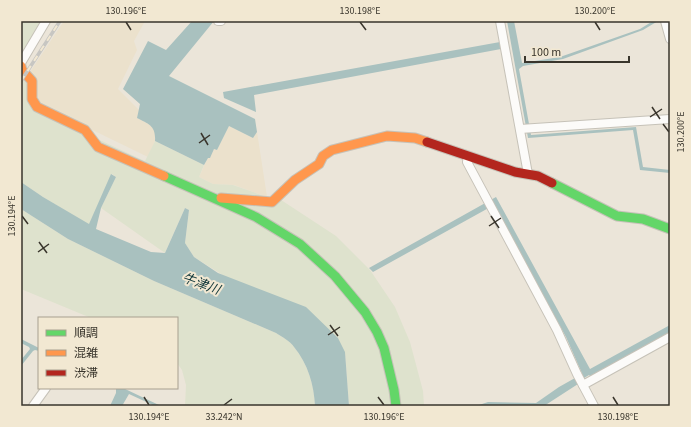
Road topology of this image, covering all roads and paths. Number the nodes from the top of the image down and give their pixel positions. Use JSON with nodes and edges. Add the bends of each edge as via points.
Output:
{"nodes":[{"id":1,"x":46,"y":21,"type":"edge"},
{"id":2,"x":500,"y":21,"type":"edge"},
{"id":3,"x":665,"y":21,"type":"edge"},
{"id":4,"x":669,"y":30,"type":"edge"},
{"id":5,"x":670,"y":39,"type":"edge"},
{"id":6,"x":21,"y":63,"type":"edge"},
{"id":7,"x":21,"y":66,"type":"edge"},
{"id":8,"x":670,"y":119,"type":"edge"},
{"id":9,"x":525,"y":129,"type":"junction"},
{"id":10,"x":468,"y":156,"type":"junction"},
{"id":11,"x":528,"y":174,"type":"junction"},
{"id":12,"x":212,"y":197,"type":"junction"},
{"id":13,"x":670,"y":229,"type":"edge"},
{"id":14,"x":670,"y":337,"type":"edge"},
{"id":15,"x":583,"y":385,"type":"junction"},
{"id":16,"x":45,"y":389,"type":"edge"},
{"id":17,"x":33,"y":406,"type":"edge"},
{"id":18,"x":396,"y":406,"type":"edge"},
{"id":19,"x":594,"y":406,"type":"edge"}],
"edges":[{"from":1,"to":6,"type":"street"},
{"from":2,"to":9,"type":"street"},
{"from":3,"to":4,"type":"street"},
{"from":4,"to":5,"type":"street"},
{"from":7,"to":12,"type":"street","via":[[32,81],[32,99],[37,107],[85,130],[98,147]]},
{"from":8,"to":9,"type":"street"},
{"from":9,"to":11,"type":"street"},
{"from":10,"to":11,"type":"street"},
{"from":10,"to":12,"type":"street","via":[[416,138],[387,136],[332,150],[323,156],[319,164],[295,180],[272,202]]},
{"from":10,"to":15,"type":"street","via":[[467,162],[557,330]]},
{"from":11,"to":13,"type":"street","via":[[538,176],[617,216],[643,219]]},
{"from":12,"to":18,"type":"street","via":[[256,217],[300,244],[335,276],[366,312],[377,332],[384,348]]},
{"from":14,"to":15,"type":"street"},
{"from":15,"to":19,"type":"street"},
{"from":16,"to":17,"type":"street"}]}
